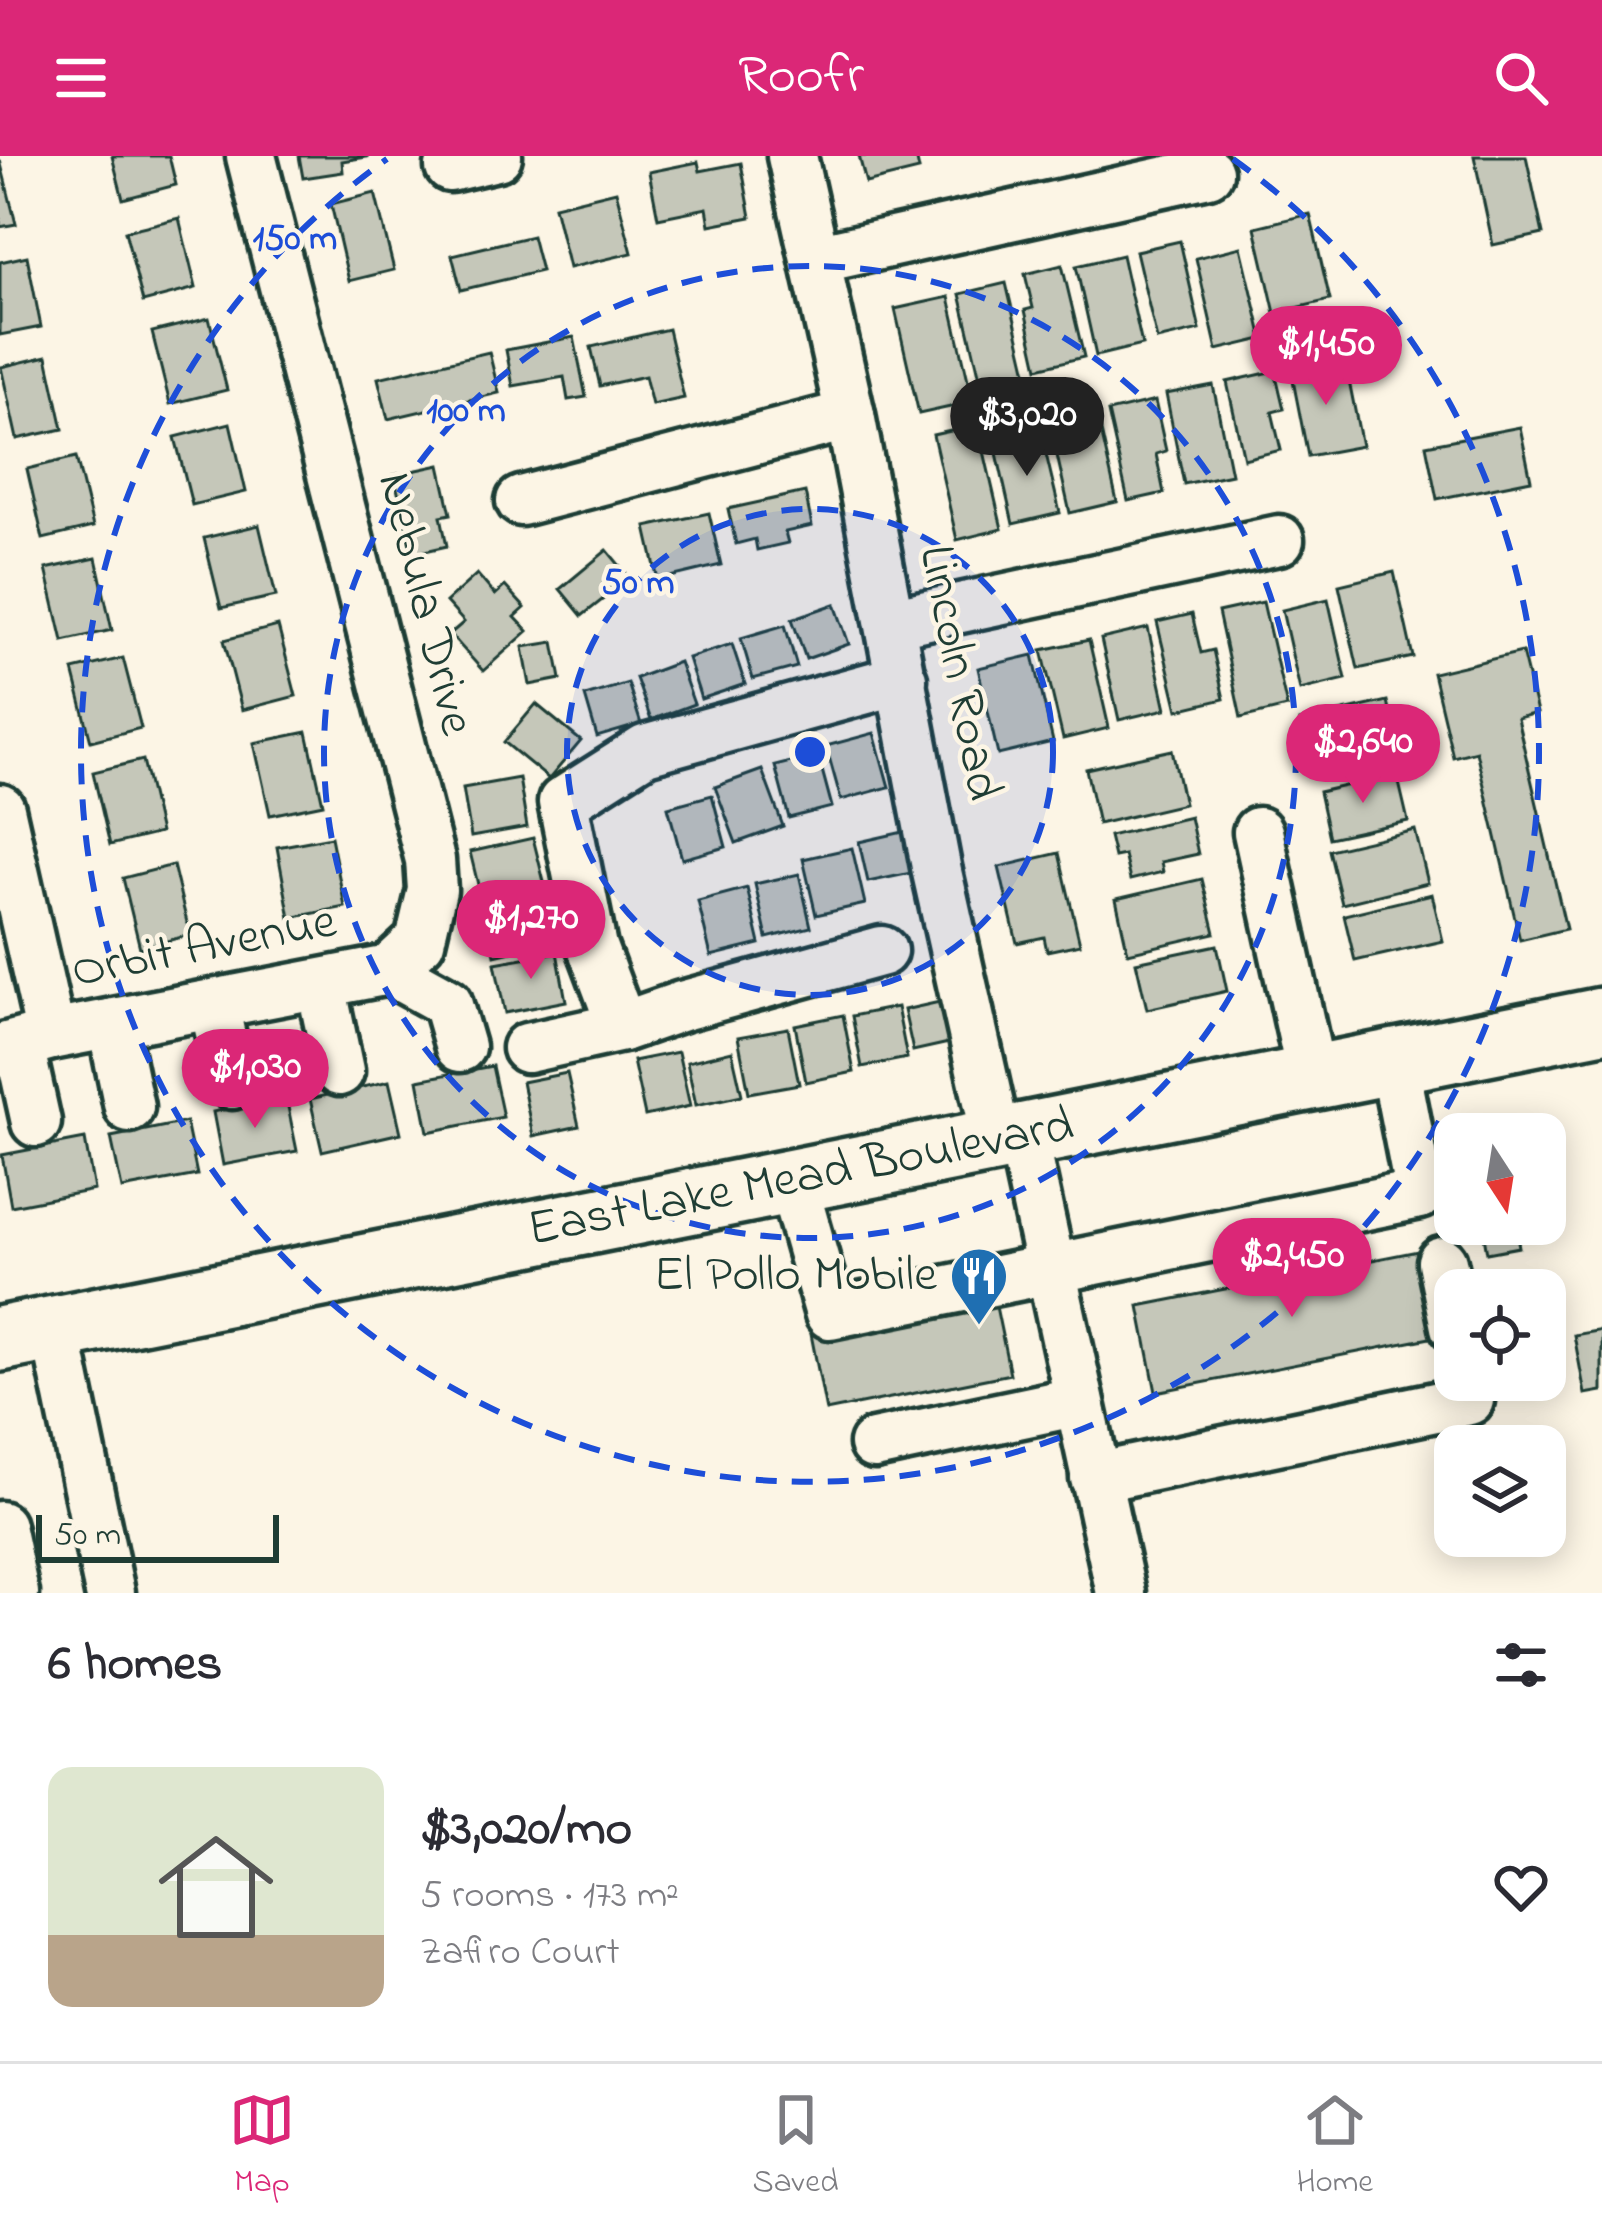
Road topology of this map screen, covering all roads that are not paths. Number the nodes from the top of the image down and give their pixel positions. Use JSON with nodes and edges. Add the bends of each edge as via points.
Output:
{"nodes":[{"id":1,"x":251,"y":156,"type":"edge"},
{"id":2,"x":497,"y":156,"type":"edge"},
{"id":3,"x":792,"y":156,"type":"edge"},
{"id":4,"x":450,"y":167,"type":"dead end"},
{"id":5,"x":1208,"y":172,"type":"dead end"},
{"id":6,"x":816,"y":259,"type":"junction"},
{"id":7,"x":850,"y":415,"type":"junction"},
{"id":8,"x":521,"y":501,"type":"dead end"},
{"id":9,"x":1279,"y":540,"type":"dead end"},
{"id":10,"x":890,"y":622,"type":"junction"},
{"id":11,"x":902,"y":679,"type":"junction"},
{"id":12,"x":0,"y":809,"type":"edge"},
{"id":13,"x":1258,"y":832,"type":"dead end"},
{"id":14,"x":882,"y":951,"type":"dead end"},
{"id":15,"x":405,"y":956,"type":"junction"},
{"id":16,"x":321,"y":985,"type":"junction"},
{"id":17,"x":214,"y":1006,"type":"junction"},
{"id":18,"x":1602,"y":1020,"type":"edge"},
{"id":19,"x":112,"y":1025,"type":"junction"},
{"id":20,"x":622,"y":1028,"type":"junction"},
{"id":21,"x":24,"y":1043,"type":"edge"},
{"id":22,"x":460,"y":1047,"type":"dead end"},
{"id":23,"x":527,"y":1048,"type":"dead end"},
{"id":24,"x":1394,"y":1061,"type":"junction"},
{"id":25,"x":339,"y":1071,"type":"dead end"},
{"id":26,"x":1312,"y":1078,"type":"junction"},
{"id":27,"x":232,"y":1084,"type":"dead end"},
{"id":28,"x":129,"y":1107,"type":"dead end"},
{"id":29,"x":36,"y":1122,"type":"dead end"},
{"id":30,"x":1010,"y":1138,"type":"junction"},
{"id":31,"x":792,"y":1181,"type":"junction"},
{"id":32,"x":1442,"y":1262,"type":"dead end"},
{"id":33,"x":1443,"y":1269,"type":"edge"},
{"id":34,"x":1051,"y":1270,"type":"junction"},
{"id":35,"x":27,"y":1333,"type":"edge"},
{"id":36,"x":1079,"y":1401,"type":"junction"},
{"id":37,"x":1464,"y":1401,"type":"edge"},
{"id":38,"x":874,"y":1444,"type":"dead end"},
{"id":39,"x":1095,"y":1478,"type":"junction"},
{"id":40,"x":0,"y":1526,"type":"edge"},
{"id":41,"x":14,"y":1593,"type":"edge"},
{"id":42,"x":110,"y":1593,"type":"edge"},
{"id":43,"x":1121,"y":1593,"type":"edge"}],
"edges":[{"from":1,"to":15,"type":"street","name":"Nebula Drive","via":[[430,860],[432,890]]},
{"from":2,"to":4,"type":"street"},
{"from":3,"to":6,"type":"street","name":"Lincoln Road"},
{"from":5,"to":6,"type":"street"},
{"from":6,"to":7,"type":"street","name":"Lincoln Road"},
{"from":7,"to":8,"type":"street"},
{"from":7,"to":10,"type":"street","name":"Lincoln Road"},
{"from":9,"to":10,"type":"street"},
{"from":10,"to":11,"type":"street","name":"Lincoln Road"},
{"from":11,"to":20,"type":"street","via":[[645,750],[563,802],[592,947]]},
{"from":11,"to":30,"type":"street","name":"Lincoln Road","via":[[937,872]]},
{"from":12,"to":21,"type":"street"},
{"from":13,"to":26,"type":"street"},
{"from":14,"to":20,"type":"street"},
{"from":15,"to":16,"type":"street","name":"Orbit Avenue"},
{"from":15,"to":22,"type":"street","via":[[447,1003]]},
{"from":16,"to":17,"type":"street","name":"Orbit Avenue"},
{"from":16,"to":25,"type":"street"},
{"from":17,"to":19,"type":"street","name":"Orbit Avenue"},
{"from":17,"to":27,"type":"street"},
{"from":18,"to":24,"type":"main road","name":"East Lake Mead Boulevard"},
{"from":19,"to":21,"type":"street","name":"Orbit Avenue"},
{"from":19,"to":28,"type":"street"},
{"from":20,"to":23,"type":"street"},
{"from":21,"to":29,"type":"street"},
{"from":24,"to":26,"type":"main road","name":"East Lake Mead Boulevard"},
{"from":24,"to":34,"type":"street","via":[[1420,1194]]},
{"from":26,"to":30,"type":"main road","name":"East Lake Mead Boulevard"},
{"from":30,"to":31,"type":"main road","name":"East Lake Mead Boulevard"},
{"from":30,"to":34,"type":"street","name":"Lincoln Road"},
{"from":31,"to":34,"type":"street","via":[[830,1314]]},
{"from":31,"to":35,"type":"main road","name":"East Lake Mead Boulevard"},
{"from":32,"to":33,"type":"street"},
{"from":34,"to":36,"type":"street","name":"Lincoln Road"},
{"from":35,"to":42,"type":"street"},
{"from":36,"to":38,"type":"street"},
{"from":36,"to":39,"type":"street","name":"Lincoln Road"},
{"from":37,"to":39,"type":"street"},
{"from":39,"to":43,"type":"street","name":"Lincoln Road"},
{"from":40,"to":41,"type":"street"}]}
